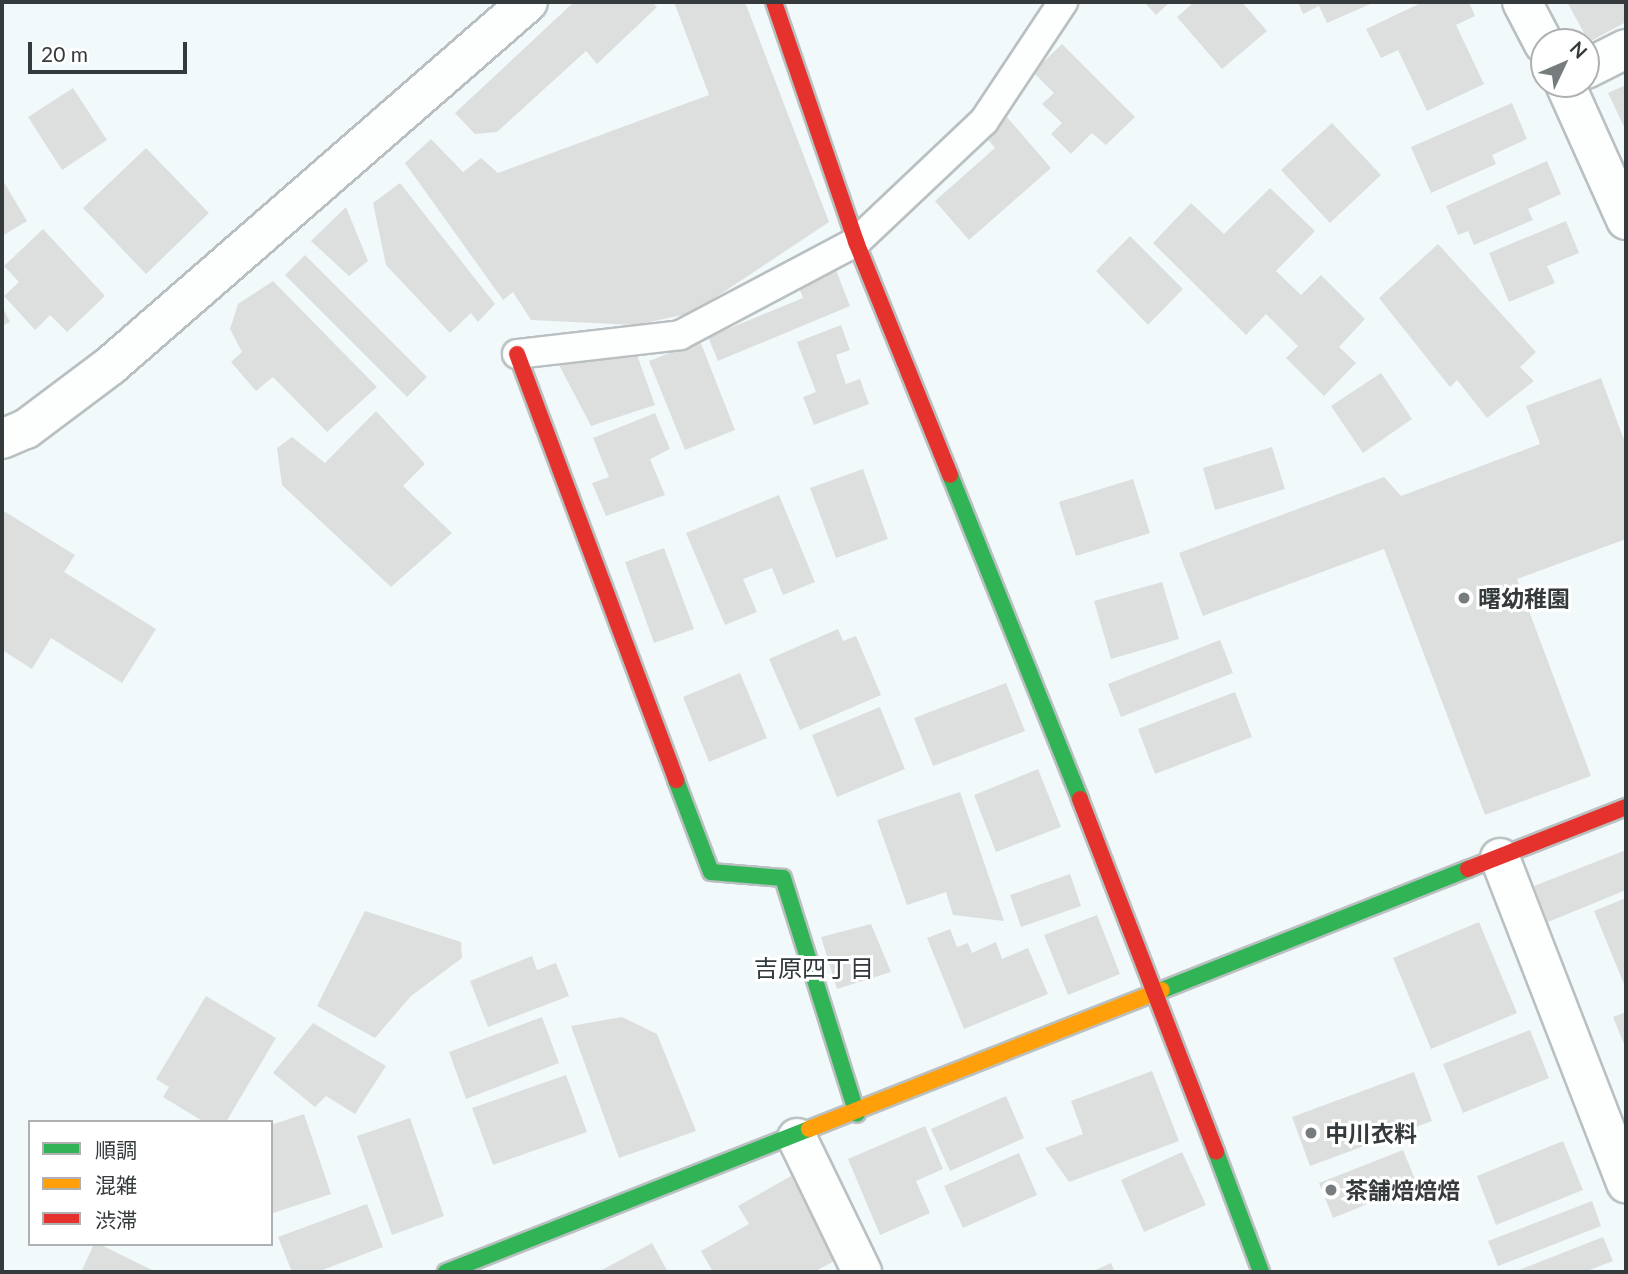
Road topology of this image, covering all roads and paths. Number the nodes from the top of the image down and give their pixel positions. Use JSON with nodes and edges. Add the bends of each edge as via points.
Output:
{"nodes":[{"id":1,"x":528,"y":2,"type":"edge"},
{"id":2,"x":774,"y":2,"type":"edge"},
{"id":3,"x":1063,"y":2,"type":"edge"},
{"id":4,"x":1522,"y":2,"type":"edge"},
{"id":5,"x":1536,"y":28,"type":"edge"},
{"id":6,"x":1626,"y":49,"type":"edge"},
{"id":7,"x":1600,"y":62,"type":"edge"},
{"id":8,"x":1570,"y":98,"type":"edge"},
{"id":9,"x":1626,"y":220,"type":"edge"},
{"id":10,"x":856,"y":242,"type":"junction"},
{"id":11,"x":517,"y":354,"type":"joint"},
{"id":12,"x":2,"y":439,"type":"edge"},
{"id":13,"x":1626,"y":807,"type":"edge"},
{"id":14,"x":1500,"y":858,"type":"junction"},
{"id":15,"x":1158,"y":994,"type":"junction"},
{"id":16,"x":857,"y":1114,"type":"junction"},
{"id":17,"x":797,"y":1138,"type":"junction"},
{"id":18,"x":1626,"y":1183,"type":"edge"},
{"id":19,"x":446,"y":1272,"type":"edge"},
{"id":20,"x":862,"y":1272,"type":"edge"},
{"id":21,"x":1261,"y":1272,"type":"edge"}],
"edges":[{"from":1,"to":12,"type":"street","via":[[110,366],[26,429]]},
{"from":2,"to":10,"type":"street"},
{"from":3,"to":10,"type":"lane","via":[[984,121]]},
{"from":4,"to":5,"type":"street"},
{"from":6,"to":7,"type":"street"},
{"from":8,"to":9,"type":"street"},
{"from":10,"to":11,"type":"lane","via":[[680,335]]},
{"from":10,"to":15,"type":"street"},
{"from":11,"to":16,"type":"street","via":[[711,872],[783,878]]},
{"from":13,"to":14,"type":"street"},
{"from":14,"to":15,"type":"street"},
{"from":14,"to":18,"type":"street"},
{"from":15,"to":16,"type":"street"},
{"from":15,"to":21,"type":"street"},
{"from":16,"to":17,"type":"street"},
{"from":17,"to":19,"type":"street"},
{"from":17,"to":20,"type":"street"}]}
